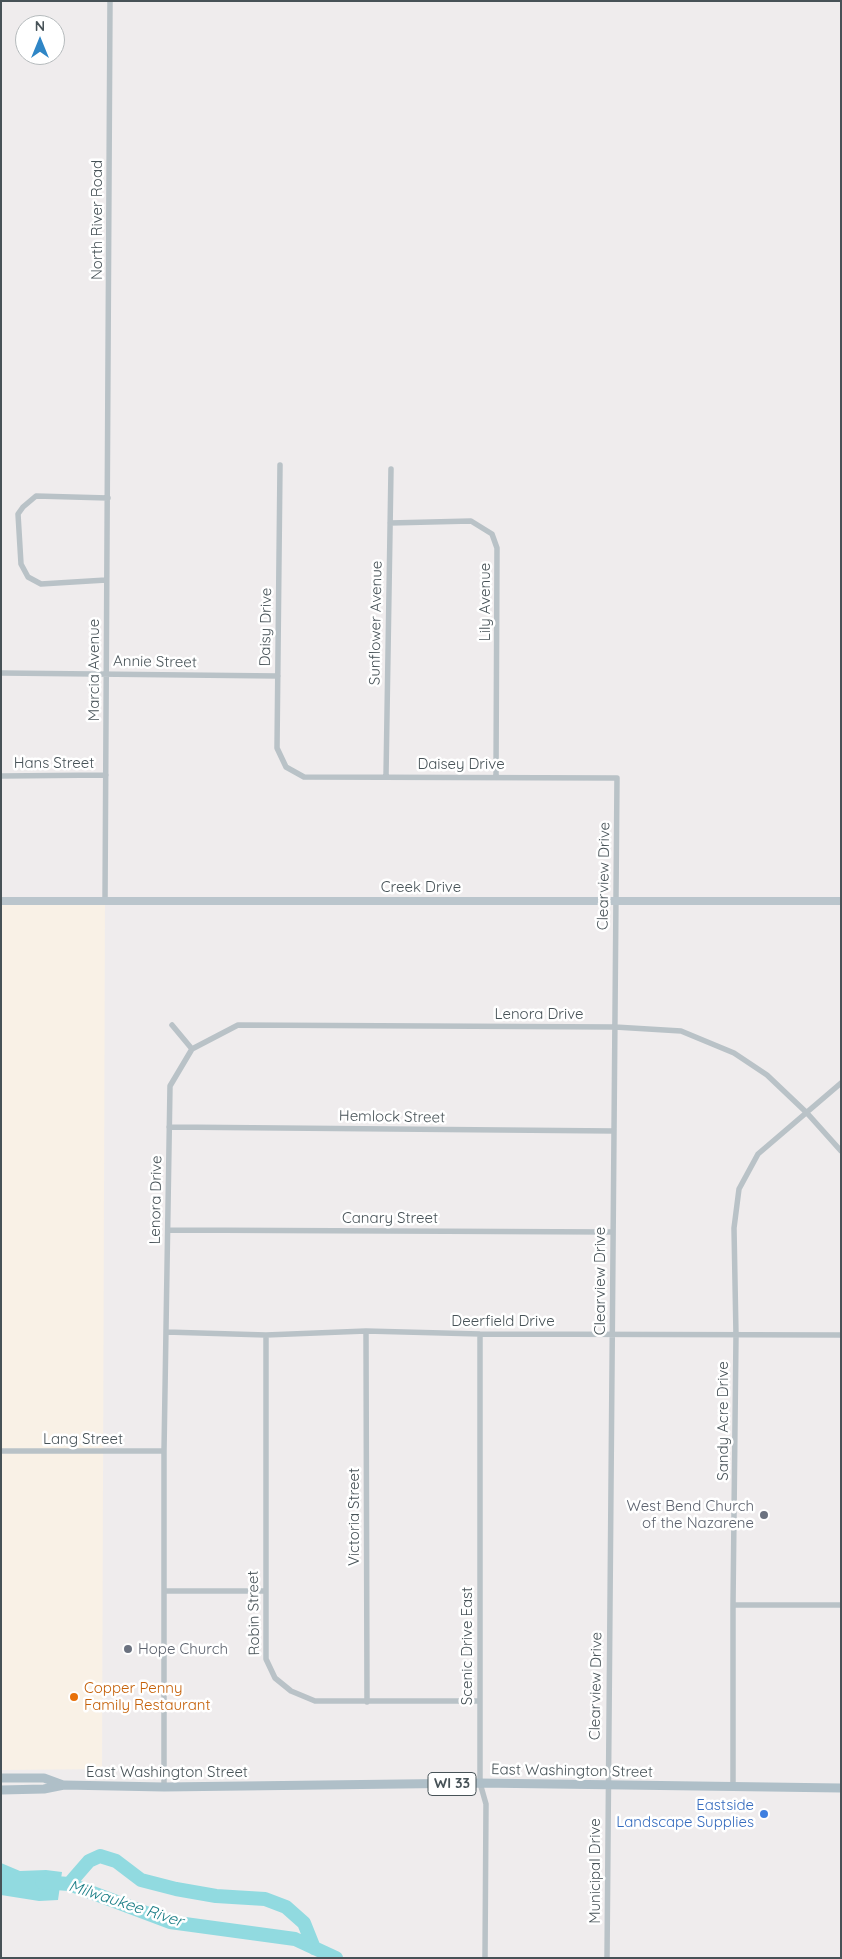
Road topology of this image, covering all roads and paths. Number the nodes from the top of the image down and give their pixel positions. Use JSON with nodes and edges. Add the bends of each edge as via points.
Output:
{"nodes":[{"id":1,"x":110,"y":1,"type":"edge"},
{"id":2,"x":109,"y":440,"type":"joint"},
{"id":3,"x":280,"y":465,"type":"dead end"},
{"id":4,"x":391,"y":469,"type":"dead end"},
{"id":5,"x":108,"y":498,"type":"junction"},
{"id":6,"x":390,"y":523,"type":"junction"},
{"id":7,"x":106,"y":580,"type":"junction"},
{"id":8,"x":1,"y":674,"type":"edge"},
{"id":9,"x":106,"y":674,"type":"junction"},
{"id":10,"x":278,"y":676,"type":"junction"},
{"id":11,"x":106,"y":775,"type":"junction"},
{"id":12,"x":1,"y":776,"type":"edge"},
{"id":13,"x":386,"y":776,"type":"junction"},
{"id":14,"x":304,"y":777,"type":"joint"},
{"id":15,"x":496,"y":777,"type":"junction"},
{"id":16,"x":617,"y":778,"type":"joint"},
{"id":17,"x":616,"y":900,"type":"junction"},
{"id":18,"x":1,"y":901,"type":"edge"},
{"id":19,"x":105,"y":901,"type":"junction"},
{"id":20,"x":841,"y":901,"type":"edge"},
{"id":21,"x":172,"y":1025,"type":"dead end"},
{"id":22,"x":615,"y":1027,"type":"junction"},
{"id":23,"x":192,"y":1048,"type":"junction"},
{"id":24,"x":841,"y":1082,"type":"edge"},
{"id":25,"x":806,"y":1113,"type":"junction"},
{"id":26,"x":169,"y":1127,"type":"junction"},
{"id":27,"x":614,"y":1131,"type":"junction"},
{"id":28,"x":841,"y":1151,"type":"edge"},
{"id":29,"x":168,"y":1230,"type":"junction"},
{"id":30,"x":612,"y":1232,"type":"junction"},
{"id":31,"x":366,"y":1331,"type":"junction"},
{"id":32,"x":166,"y":1332,"type":"junction"},
{"id":33,"x":266,"y":1334,"type":"junction"},
{"id":34,"x":480,"y":1334,"type":"junction"},
{"id":35,"x":612,"y":1334,"type":"junction"},
{"id":36,"x":736,"y":1335,"type":"junction"},
{"id":37,"x":841,"y":1335,"type":"edge"},
{"id":38,"x":1,"y":1451,"type":"edge"},
{"id":39,"x":164,"y":1451,"type":"junction"},
{"id":40,"x":165,"y":1591,"type":"junction"},
{"id":41,"x":265,"y":1591,"type":"junction"},
{"id":42,"x":733,"y":1605,"type":"junction"},
{"id":43,"x":841,"y":1605,"type":"edge"},
{"id":44,"x":480,"y":1701,"type":"junction"},
{"id":45,"x":367,"y":1702,"type":"junction"},
{"id":46,"x":1,"y":1778,"type":"edge"},
{"id":47,"x":480,"y":1784,"type":"junction"},
{"id":48,"x":64,"y":1785,"type":"junction"},
{"id":49,"x":608,"y":1785,"type":"junction"},
{"id":50,"x":164,"y":1787,"type":"junction"},
{"id":51,"x":733,"y":1787,"type":"junction"},
{"id":52,"x":841,"y":1788,"type":"edge"},
{"id":53,"x":1,"y":1790,"type":"edge"},
{"id":54,"x":485,"y":1958,"type":"edge"},
{"id":55,"x":607,"y":1958,"type":"edge"}],
"edges":[{"from":1,"to":2,"type":"street","name":"North River Road"},
{"from":2,"to":5,"type":"street","name":"Marcia Avenue"},
{"from":3,"to":10,"type":"street","name":"Daisy Drive"},
{"from":4,"to":6,"type":"street","name":"Sunflower Avenue"},
{"from":5,"to":7,"type":"street","name":"Marcia Avenue"},
{"from":5,"to":7,"type":"street","via":[[36,496],[18,514],[20,564],[28,577],[41,584]]},
{"from":6,"to":13,"type":"street","name":"Sunflower Avenue"},
{"from":6,"to":15,"type":"street","name":"Lily Avenue","via":[[471,521],[492,534],[498,548]]},
{"from":7,"to":9,"type":"street","name":"Marcia Avenue"},
{"from":8,"to":9,"type":"street","name":"Annie Street"},
{"from":9,"to":10,"type":"street","name":"Annie Street"},
{"from":9,"to":11,"type":"street","name":"Marcia Avenue"},
{"from":10,"to":14,"type":"street","name":"Daisy Drive","via":[[277,748],[286,767]]},
{"from":11,"to":12,"type":"street","name":"Hans Street"},
{"from":11,"to":19,"type":"street","name":"Marcia Avenue"},
{"from":13,"to":14,"type":"street","name":"Daisey Drive"},
{"from":13,"to":15,"type":"street","name":"Daisey Drive"},
{"from":15,"to":16,"type":"street","name":"Daisey Drive"},
{"from":16,"to":17,"type":"street","name":"Clearview Drive"},
{"from":17,"to":19,"type":"street","name":"Creek Drive"},
{"from":17,"to":20,"type":"street","name":"Creek Drive"},
{"from":17,"to":22,"type":"street","name":"Clearview Drive"},
{"from":18,"to":19,"type":"street","name":"Creek Drive"},
{"from":21,"to":23,"type":"street"},
{"from":22,"to":23,"type":"street","name":"Lenora Drive","via":[[238,1025]]},
{"from":22,"to":25,"type":"street","name":"Lenora Drive","via":[[681,1031],[734,1052],[767,1075]]},
{"from":22,"to":27,"type":"street","name":"Clearview Drive"},
{"from":23,"to":26,"type":"street","name":"Lenora Drive","via":[[170,1086]]},
{"from":24,"to":25,"type":"street","name":"Sandy Acre Drive"},
{"from":25,"to":28,"type":"street","name":"Lenora Drive"},
{"from":25,"to":36,"type":"street","name":"Sandy Acre Drive","via":[[758,1154],[740,1189],[734,1228]]},
{"from":26,"to":27,"type":"street","name":"Hemlock Street"},
{"from":26,"to":29,"type":"street","name":"Lenora Drive"},
{"from":27,"to":30,"type":"street","name":"Clearview Drive"},
{"from":29,"to":30,"type":"street","name":"Canary Street"},
{"from":29,"to":32,"type":"street","name":"Lenora Drive"},
{"from":30,"to":35,"type":"street","name":"Clearview Drive"},
{"from":31,"to":33,"type":"street","name":"Deerfield Drive"},
{"from":31,"to":34,"type":"street","name":"Deerfield Drive"},
{"from":31,"to":45,"type":"street","name":"Victoria Street"},
{"from":32,"to":33,"type":"street","name":"Deerfield Drive"},
{"from":32,"to":39,"type":"street","name":"Lenora Drive"},
{"from":33,"to":41,"type":"street","name":"Robin Street"},
{"from":34,"to":35,"type":"street","name":"Deerfield Drive"},
{"from":34,"to":44,"type":"street","name":"Scenic Drive East"},
{"from":35,"to":36,"type":"street","name":"Deerfield Drive"},
{"from":35,"to":49,"type":"street","name":"Clearview Drive"},
{"from":36,"to":37,"type":"street","name":"Deerfield Drive"},
{"from":36,"to":42,"type":"street","name":"Sandy Acre Drive"},
{"from":38,"to":39,"type":"street","name":"Lang Street"},
{"from":39,"to":40,"type":"street","name":"Lenora Drive"},
{"from":40,"to":41,"type":"street"},
{"from":40,"to":50,"type":"street","name":"Lenora Drive"},
{"from":41,"to":45,"type":"street","name":"Robin Street","via":[[266,1659],[275,1678],[291,1691],[315,1701]]},
{"from":42,"to":43,"type":"street"},
{"from":42,"to":51,"type":"street","name":"Sandy Acre Drive"},
{"from":44,"to":45,"type":"street","name":"Robin Street"},
{"from":44,"to":47,"type":"street","name":"Scenic Drive East"},
{"from":46,"to":48,"type":"main road","name":"East Washington Street","number":"WI 33","via":[[44,1778]]},
{"from":47,"to":49,"type":"main road","name":"East Washington Street","number":"WI 33"},
{"from":47,"to":50,"type":"main road","name":"East Washington Street","number":"WI 33"},
{"from":47,"to":54,"type":"street","name":"Scenic Drive East","via":[[486,1804]]},
{"from":48,"to":50,"type":"main road","name":"East Washington Street","number":"WI 33"},
{"from":48,"to":53,"type":"main road","name":"East Washington Street","number":"WI 33"},
{"from":49,"to":51,"type":"main road","name":"East Washington Street","number":"WI 33"},
{"from":49,"to":55,"type":"street","name":"Municipal Drive"},
{"from":51,"to":52,"type":"main road","name":"East Washington Street","number":"WI 33"}]}
